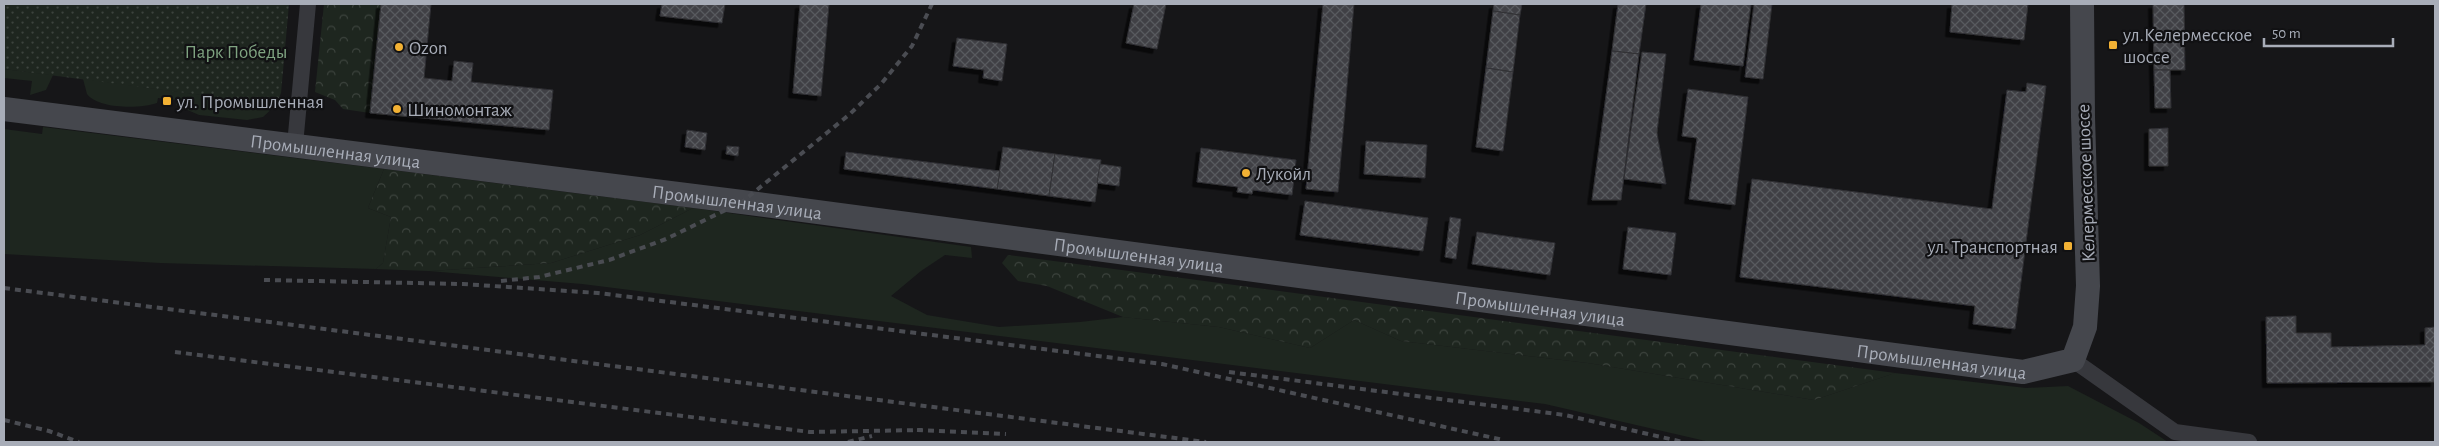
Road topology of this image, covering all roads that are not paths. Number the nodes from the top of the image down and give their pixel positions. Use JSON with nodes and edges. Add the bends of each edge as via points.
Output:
{"nodes":[{"id":1,"x":308,"y":4,"type":"edge"},
{"id":2,"x":2082,"y":4,"type":"edge"},
{"id":3,"x":4,"y":109,"type":"edge"},
{"id":4,"x":295,"y":145,"type":"junction"},
{"id":5,"x":2073,"y":360,"type":"junction"},
{"id":6,"x":2249,"y":442,"type":"edge"}],
"edges":[{"from":1,"to":4,"type":"street"},
{"from":2,"to":5,"type":"main road","name":"Келермесское шоссе","via":[[2088,286],[2085,327]]},
{"from":3,"to":4,"type":"main road","name":"Промышленная улица"},
{"from":4,"to":5,"type":"main road","name":"Промышленная улица","via":[[2023,372]]},
{"from":5,"to":6,"type":"street","via":[[2175,432]]}]}
